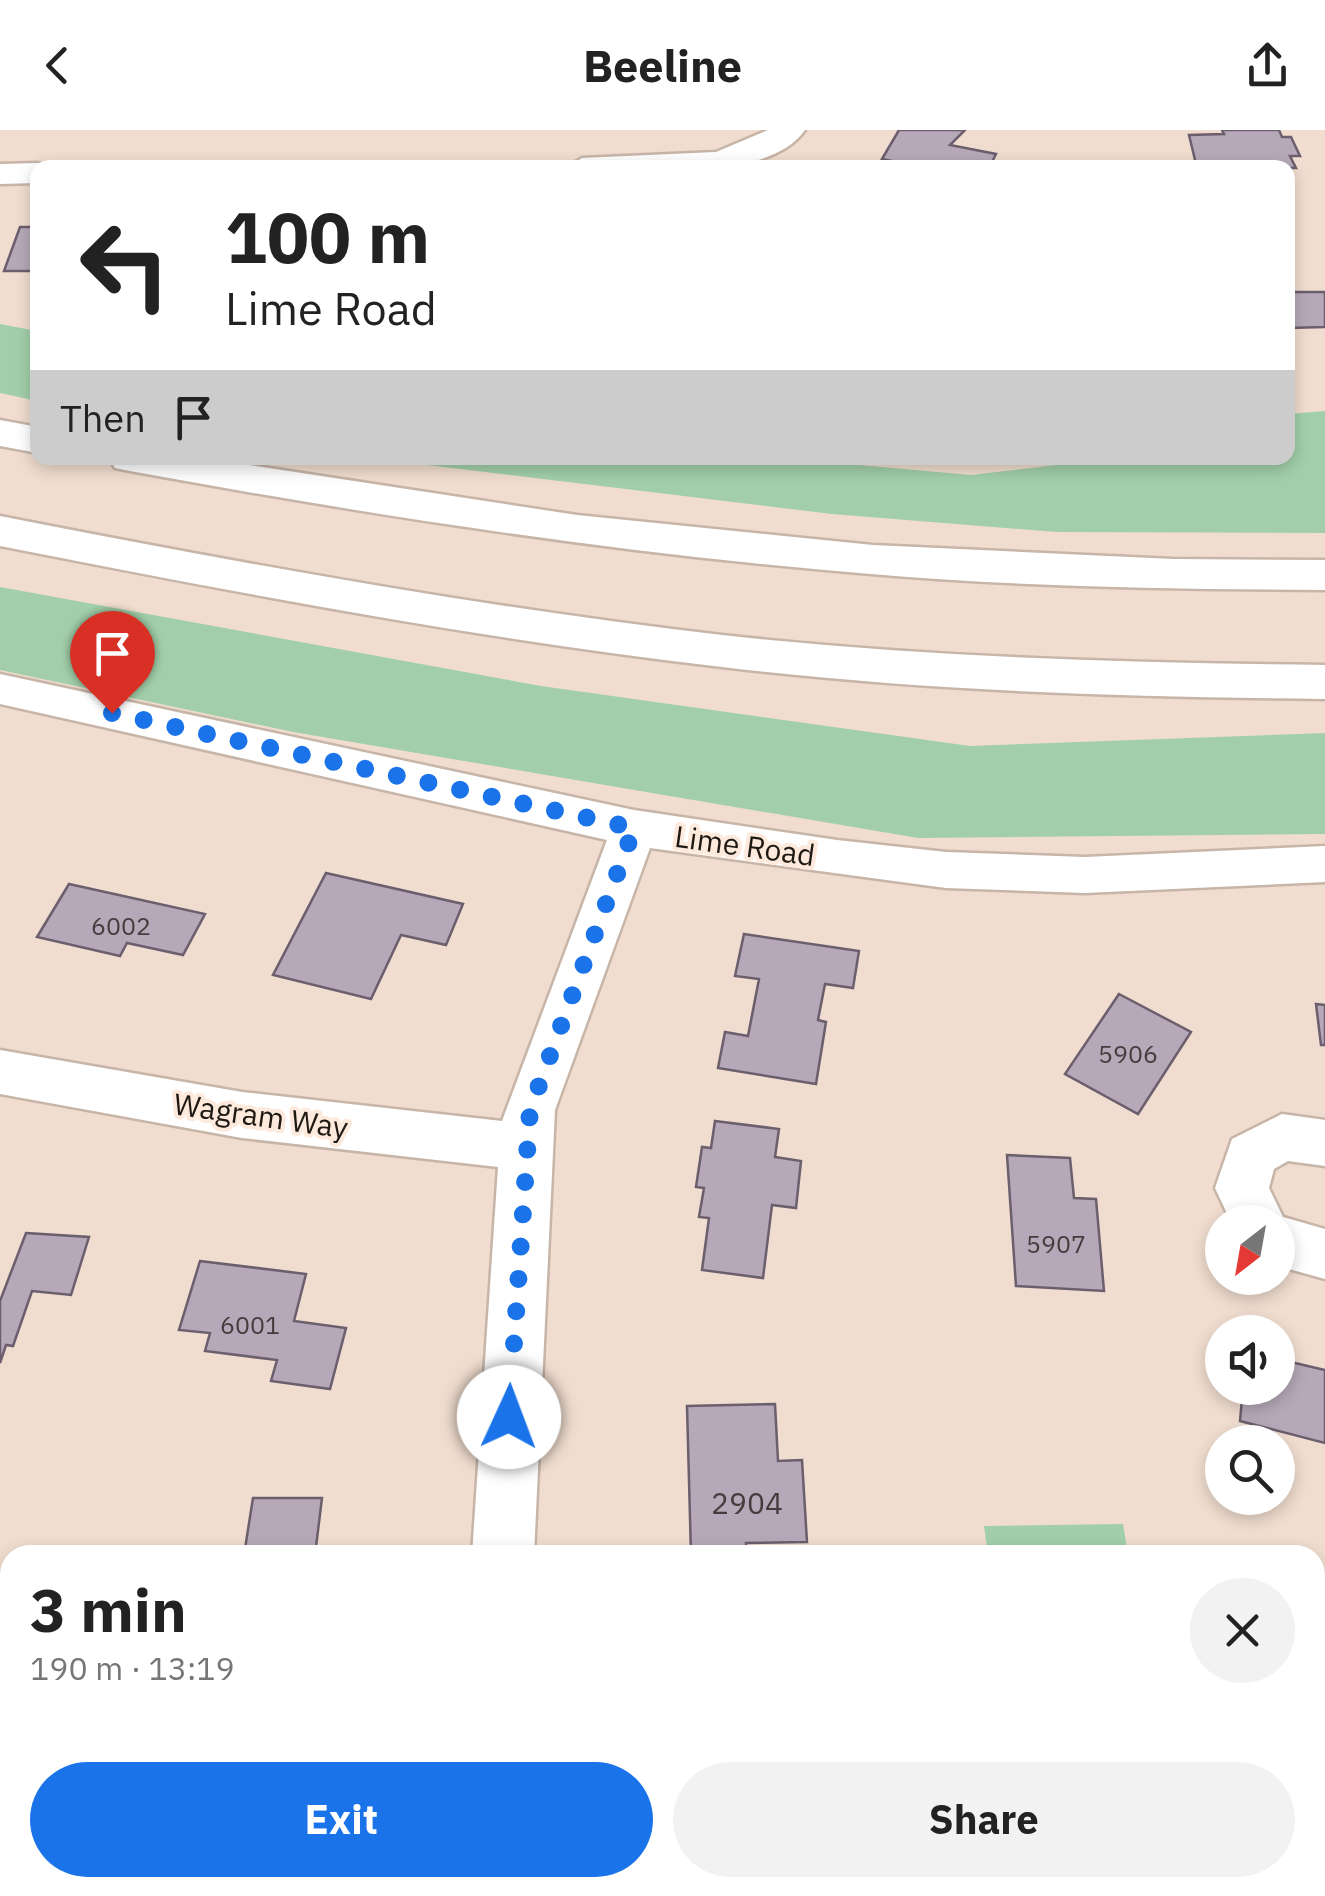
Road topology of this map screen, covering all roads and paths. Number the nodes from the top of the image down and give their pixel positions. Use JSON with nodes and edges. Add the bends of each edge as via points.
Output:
{"nodes":[{"id":1,"x":789,"y":130,"type":"edge"},
{"id":2,"x":719,"y":160,"type":"edge"},
{"id":3,"x":30,"y":173,"type":"edge"},
{"id":4,"x":0,"y":174,"type":"edge"},
{"id":5,"x":0,"y":433,"type":"edge"},
{"id":6,"x":30,"y":439,"type":"edge"},
{"id":7,"x":169,"y":465,"type":"edge"},
{"id":8,"x":0,"y":531,"type":"edge"},
{"id":9,"x":1325,"y":575,"type":"edge"},
{"id":10,"x":1325,"y":682,"type":"edge"},
{"id":11,"x":0,"y":689,"type":"edge"},
{"id":12,"x":634,"y":828,"type":"junction"},
{"id":13,"x":1325,"y":864,"type":"edge"},
{"id":14,"x":0,"y":1072,"type":"edge"},
{"id":15,"x":1325,"y":1142,"type":"edge"},
{"id":16,"x":524,"y":1147,"type":"junction"},
{"id":17,"x":1250,"y":1205,"type":"edge"},
{"id":18,"x":1295,"y":1248,"type":"edge"},
{"id":19,"x":1325,"y":1254,"type":"edge"},
{"id":20,"x":504,"y":1545,"type":"edge"}],
"edges":[{"from":1,"to":2,"type":"street","via":[[746,154]]},
{"from":3,"to":4,"type":"street"},
{"from":5,"to":6,"type":"highway"},
{"from":7,"to":9,"type":"highway","via":[[400,506],[799,557],[1003,570]]},
{"from":8,"to":10,"type":"highway","via":[[406,608],[641,641],[954,671]]},
{"from":11,"to":12,"type":"street","name":"Lime Road"},
{"from":12,"to":13,"type":"street","name":"Lime Road","via":[[946,870],[1085,874]]},
{"from":12,"to":16,"type":"street","via":[[530,1110]]},
{"from":14,"to":16,"type":"street","name":"Wagram Way","via":[[242,1115]]},
{"from":15,"to":17,"type":"street","via":[[1282,1137],[1250,1154],[1242,1188]]},
{"from":16,"to":20,"type":"street"},
{"from":18,"to":19,"type":"street"}]}
